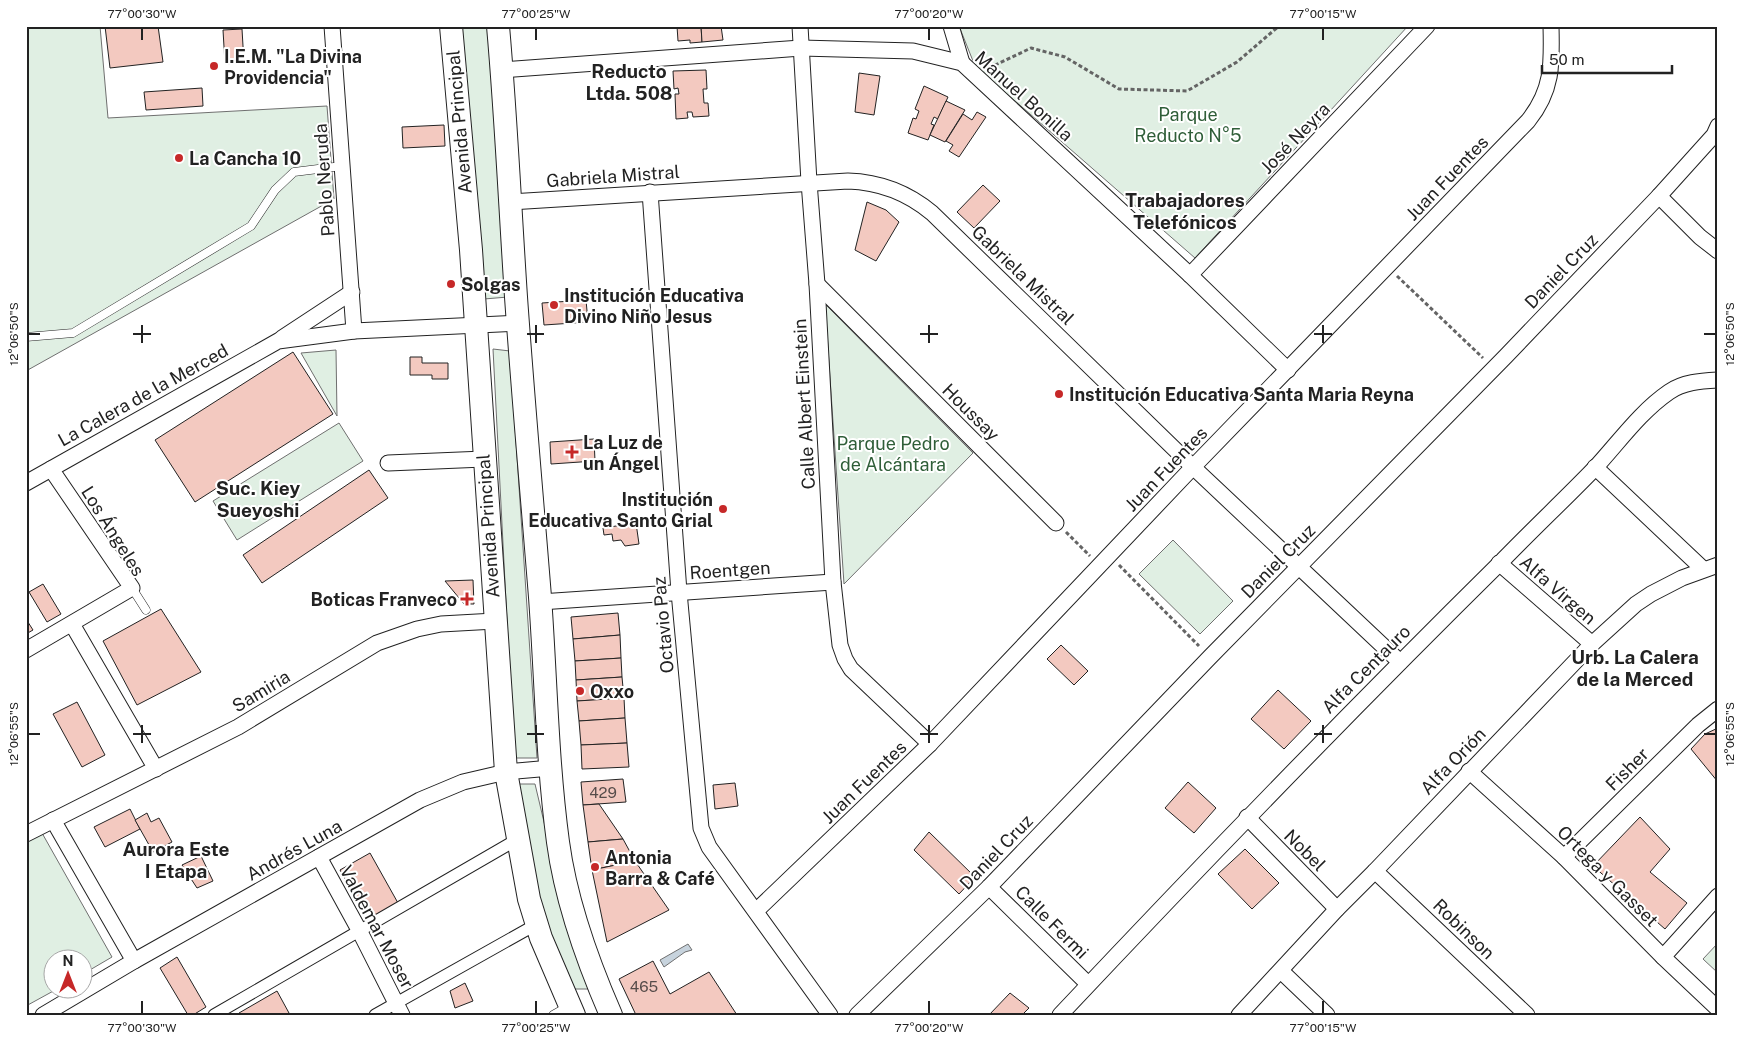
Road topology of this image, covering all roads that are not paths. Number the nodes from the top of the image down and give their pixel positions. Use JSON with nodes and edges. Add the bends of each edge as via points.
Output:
{"nodes":[{"id":1,"x":332,"y":26,"type":"edge"},
{"id":2,"x":451,"y":26,"type":"edge"},
{"id":3,"x":498,"y":26,"type":"edge"},
{"id":4,"x":800,"y":26,"type":"edge"},
{"id":5,"x":951,"y":26,"type":"edge"},
{"id":6,"x":1427,"y":26,"type":"edge"},
{"id":7,"x":1551,"y":26,"type":"edge"},
{"id":8,"x":801,"y":48,"type":"junction"},
{"id":9,"x":962,"y":63,"type":"junction"},
{"id":10,"x":502,"y":70,"type":"junction"},
{"id":11,"x":1718,"y":126,"type":"edge"},
{"id":12,"x":342,"y":166,"type":"junction"},
{"id":13,"x":809,"y":182,"type":"junction"},
{"id":14,"x":650,"y":192,"type":"junction"},
{"id":15,"x":1659,"y":196,"type":"junction"},
{"id":16,"x":510,"y":202,"type":"junction"},
{"id":17,"x":1718,"y":251,"type":"edge"},
{"id":18,"x":1190,"y":275,"type":"junction"},
{"id":19,"x":817,"y":284,"type":"junction"},
{"id":20,"x":352,"y":292,"type":"junction"},
{"id":21,"x":518,"y":323,"type":"junction"},
{"id":22,"x":475,"y":326,"type":"junction"},
{"id":23,"x":354,"y":331,"type":"junction"},
{"id":24,"x":26,"y":338,"type":"edge"},
{"id":25,"x":278,"y":340,"type":"junction"},
{"id":26,"x":1288,"y":370,"type":"junction"},
{"id":27,"x":1718,"y":380,"type":"edge"},
{"id":28,"x":484,"y":460,"type":"junction"},
{"id":29,"x":388,"y":463,"type":"dead end"},
{"id":30,"x":1193,"y":467,"type":"junction"},
{"id":31,"x":1595,"y":467,"type":"junction"},
{"id":32,"x":51,"y":469,"type":"junction"},
{"id":33,"x":26,"y":483,"type":"edge"},
{"id":34,"x":1056,"y":523,"type":"road end"},
{"id":35,"x":1499,"y":563,"type":"junction"},
{"id":36,"x":1300,"y":567,"type":"junction"},
{"id":37,"x":1711,"y":567,"type":"edge"},
{"id":38,"x":833,"y":582,"type":"junction"},
{"id":39,"x":132,"y":588,"type":"junction"},
{"id":40,"x":679,"y":592,"type":"junction"},
{"id":41,"x":540,"y":602,"type":"junction"},
{"id":42,"x":146,"y":610,"type":"dead end"},
{"id":43,"x":495,"y":621,"type":"junction"},
{"id":44,"x":72,"y":624,"type":"junction"},
{"id":45,"x":1592,"y":644,"type":"junction"},
{"id":46,"x":26,"y":650,"type":"edge"},
{"id":47,"x":1400,"y":662,"type":"junction"},
{"id":48,"x":1718,"y":709,"type":"edge"},
{"id":49,"x":930,"y":744,"type":"junction"},
{"id":50,"x":551,"y":768,"type":"junction"},
{"id":51,"x":156,"y":769,"type":"junction"},
{"id":52,"x":1469,"y":771,"type":"junction"},
{"id":53,"x":506,"y":772,"type":"junction"},
{"id":54,"x":1247,"y":818,"type":"junction"},
{"id":55,"x":53,"y":820,"type":"junction"},
{"id":56,"x":26,"y":834,"type":"edge"},
{"id":57,"x":518,"y":839,"type":"junction"},
{"id":58,"x":319,"y":857,"type":"junction"},
{"id":59,"x":1564,"y":857,"type":"junction"},
{"id":60,"x":1375,"y":871,"type":"junction"},
{"id":61,"x":990,"y":887,"type":"junction"},
{"id":62,"x":1718,"y":896,"type":"edge"},
{"id":63,"x":1337,"y":909,"type":"junction"},
{"id":64,"x":756,"y":911,"type":"junction"},
{"id":65,"x":537,"y":924,"type":"junction"},
{"id":66,"x":359,"y":930,"type":"junction"},
{"id":67,"x":1662,"y":956,"type":"junction"},
{"id":68,"x":134,"y":961,"type":"junction"},
{"id":69,"x":1280,"y":971,"type":"junction"},
{"id":70,"x":1088,"y":984,"type":"junction"},
{"id":71,"x":608,"y":1007,"type":"edge"},
{"id":72,"x":399,"y":1009,"type":"edge"},
{"id":73,"x":1718,"y":1009,"type":"edge"},
{"id":74,"x":568,"y":1012,"type":"edge"},
{"id":75,"x":43,"y":1015,"type":"edge"},
{"id":76,"x":214,"y":1015,"type":"edge"},
{"id":77,"x":375,"y":1015,"type":"edge"},
{"id":78,"x":830,"y":1015,"type":"edge"},
{"id":79,"x":857,"y":1015,"type":"edge"},
{"id":80,"x":1060,"y":1015,"type":"edge"},
{"id":81,"x":1239,"y":1015,"type":"edge"},
{"id":82,"x":1327,"y":1015,"type":"edge"},
{"id":83,"x":1527,"y":1015,"type":"edge"}],
"edges":[{"from":1,"to":12,"type":"street","name":"Pablo Neruda"},
{"from":2,"to":22,"type":"main road","name":"Avenida Principal"},
{"from":3,"to":10,"type":"main road"},
{"from":4,"to":8,"type":"street","name":"Calle Albert Einstein"},
{"from":5,"to":9,"type":"street"},
{"from":6,"to":18,"type":"street","name":"José Neyra"},
{"from":7,"to":26,"type":"street","name":"Juan Fuentes","via":[[1549,77],[1538,108]]},
{"from":8,"to":9,"type":"street","name":"Manuel Bonilla","via":[[913,50]]},
{"from":8,"to":10,"type":"street","name":"Manuel Bonilla"},
{"from":8,"to":13,"type":"street","name":"Calle Albert Einstein"},
{"from":9,"to":18,"type":"street","name":"Manuel Bonilla"},
{"from":10,"to":16,"type":"main road"},
{"from":11,"to":15,"type":"street","name":"Daniel Cruz","via":[[1714,135]]},
{"from":12,"to":20,"type":"street","name":"Pablo Neruda"},
{"from":12,"to":24,"type":"lane","via":[[294,172],[275,190],[251,226],[73,333]]},
{"from":13,"to":14,"type":"street","name":"Gabriela Mistral"},
{"from":13,"to":19,"type":"street","name":"Calle Albert Einstein"},
{"from":13,"to":30,"type":"street","name":"Gabriela Mistral","via":[[871,183],[903,193],[920,203]]},
{"from":14,"to":16,"type":"street","name":"Gabriela Mistral"},
{"from":14,"to":40,"type":"street","name":"Octavio Paz"},
{"from":15,"to":17,"type":"street"},
{"from":15,"to":36,"type":"street","name":"Daniel Cruz"},
{"from":16,"to":21,"type":"main road"},
{"from":18,"to":26,"type":"street","name":"Manuel Bonilla"},
{"from":19,"to":34,"type":"street","name":"Houssay"},
{"from":19,"to":38,"type":"street","name":"Calle Albert Einstein"},
{"from":20,"to":23,"type":"street","name":"Pablo Neruda"},
{"from":20,"to":25,"type":"street","name":"La Calera de la Merced"},
{"from":21,"to":22,"type":"street","name":"La Calera de la Merced"},
{"from":21,"to":41,"type":"main road"},
{"from":22,"to":23,"type":"street","name":"La Calera de la Merced"},
{"from":22,"to":28,"type":"main road","name":"Avenida Principal"},
{"from":23,"to":25,"type":"street","name":"La Calera de la Merced"},
{"from":25,"to":32,"type":"street","name":"La Calera de la Merced"},
{"from":26,"to":30,"type":"street","name":"Juan Fuentes"},
{"from":27,"to":31,"type":"street","name":"Alfa Centauro","via":[[1684,384],[1670,391]]},
{"from":28,"to":29,"type":"street"},
{"from":28,"to":43,"type":"main road","name":"Avenida Principal"},
{"from":30,"to":36,"type":"street","name":"Gabriela Mistral"},
{"from":30,"to":49,"type":"street","name":"Juan Fuentes"},
{"from":31,"to":35,"type":"street","name":"Alfa Centauro"},
{"from":31,"to":37,"type":"street"},
{"from":32,"to":33,"type":"street","name":"La Calera de la Merced"},
{"from":32,"to":39,"type":"street","name":"Los Ángeles"},
{"from":35,"to":45,"type":"street","name":"Alfa Virgen"},
{"from":35,"to":47,"type":"street","name":"Alfa Centauro"},
{"from":36,"to":47,"type":"street","name":"Gabriela Mistral"},
{"from":36,"to":61,"type":"street","name":"Daniel Cruz"},
{"from":37,"to":45,"type":"street","name":"Alfa Orión","via":[[1666,585],[1636,604]]},
{"from":38,"to":40,"type":"street","name":"Roentgen"},
{"from":38,"to":49,"type":"street","name":"Calle Albert Einstein","via":[[838,637],[848,663]]},
{"from":39,"to":42,"type":"lane"},
{"from":39,"to":44,"type":"street","name":"Los Ángeles"},
{"from":40,"to":41,"type":"street","name":"Roentgen"},
{"from":40,"to":64,"type":"street","name":"Octavio Paz","via":[[701,828],[709,846]]},
{"from":41,"to":50,"type":"main road"},
{"from":43,"to":51,"type":"street","name":"Samiria","via":[[433,626],[377,643],[238,727]]},
{"from":43,"to":53,"type":"main road","name":"Avenida Principal"},
{"from":44,"to":46,"type":"street","name":"Los Ángeles"},
{"from":44,"to":51,"type":"street"},
{"from":45,"to":52,"type":"street","name":"Alfa Orión"},
{"from":47,"to":54,"type":"street","name":"Alfa Centauro"},
{"from":48,"to":59,"type":"street","name":"Fisher"},
{"from":49,"to":64,"type":"street","name":"Juan Fuentes"},
{"from":50,"to":53,"type":"street","name":"Andrés Luna"},
{"from":50,"to":71,"type":"main road","via":[[558,843],[568,892],[592,971]]},
{"from":51,"to":55,"type":"street","name":"Samiria"},
{"from":52,"to":59,"type":"street","name":"Ortega y Gasset"},
{"from":52,"to":60,"type":"street","name":"Alfa Orión"},
{"from":53,"to":57,"type":"main road","name":"Avenida Principal"},
{"from":53,"to":58,"type":"street","name":"Andrés Luna","via":[[463,782],[420,800]]},
{"from":54,"to":63,"type":"street","name":"Nobel"},
{"from":54,"to":70,"type":"street","name":"Alfa Centauro"},
{"from":55,"to":56,"type":"street","name":"Samiria"},
{"from":55,"to":68,"type":"street"},
{"from":57,"to":65,"type":"main road","name":"Avenida Principal"},
{"from":57,"to":66,"type":"street"},
{"from":58,"to":66,"type":"street","name":"Valdemar Moser"},
{"from":58,"to":68,"type":"street","name":"Andrés Luna"},
{"from":59,"to":67,"type":"street","name":"Ortega y Gasset"},
{"from":60,"to":63,"type":"street","name":"Alfa Orión"},
{"from":60,"to":83,"type":"street","name":"Robinson"},
{"from":61,"to":70,"type":"street","name":"Calle Fermi"},
{"from":61,"to":79,"type":"street","name":"Daniel Cruz"},
{"from":62,"to":67,"type":"street"},
{"from":63,"to":69,"type":"street","name":"Alfa Orión"},
{"from":64,"to":78,"type":"street","name":"Octavio Paz"},
{"from":65,"to":72,"type":"street"},
{"from":65,"to":74,"type":"main road","name":"Avenida Principal"},
{"from":66,"to":72,"type":"street","name":"Valdemar Moser"},
{"from":66,"to":76,"type":"street"},
{"from":67,"to":73,"type":"street","name":"Ortega y Gasset"},
{"from":68,"to":75,"type":"street","name":"Andrés Luna"},
{"from":69,"to":81,"type":"street","name":"Alfa Orión"},
{"from":69,"to":82,"type":"street"},
{"from":70,"to":80,"type":"street","name":"Alfa Centauro"},
{"from":71,"to":74,"type":"main road"},
{"from":72,"to":77,"type":"street"}]}
